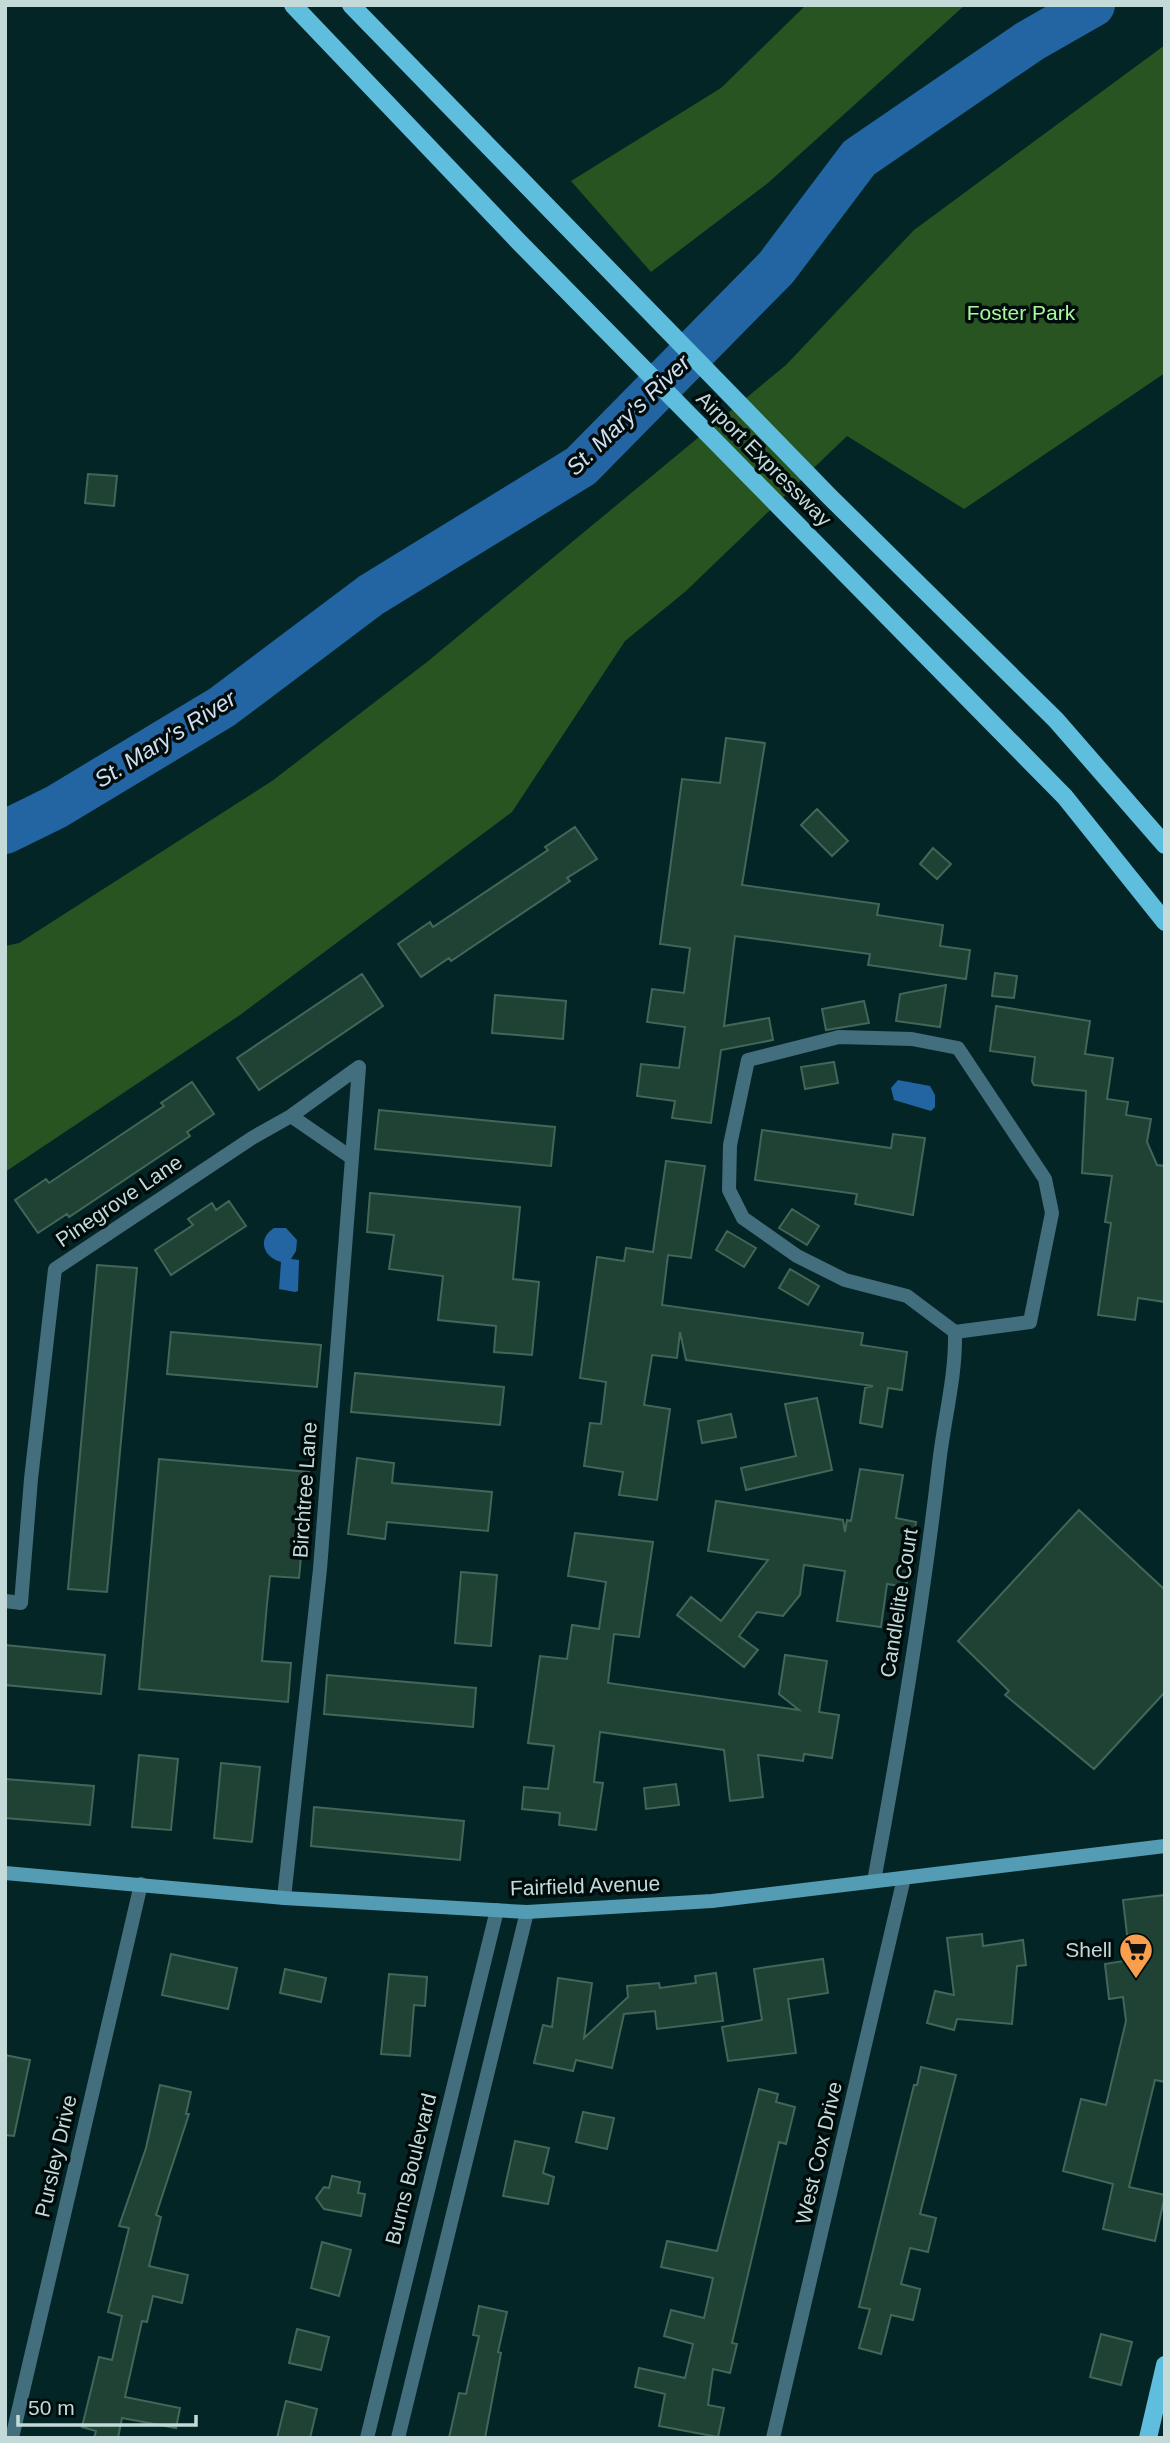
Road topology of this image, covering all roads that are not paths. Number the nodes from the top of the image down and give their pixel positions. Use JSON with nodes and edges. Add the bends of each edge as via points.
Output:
{"nodes":[{"id":1,"x":293,"y":5,"type":"edge"},
{"id":2,"x":351,"y":5,"type":"edge"},
{"id":3,"x":1165,"y":845,"type":"edge"},
{"id":4,"x":1165,"y":922,"type":"edge"},
{"id":5,"x":359,"y":1067,"type":"joint"},
{"id":6,"x":291,"y":1116,"type":"junction"},
{"id":7,"x":352,"y":1158,"type":"junction"},
{"id":8,"x":955,"y":1332,"type":"junction"},
{"id":9,"x":5,"y":1601,"type":"edge"},
{"id":10,"x":1165,"y":1846,"type":"edge"},
{"id":11,"x":5,"y":1874,"type":"edge"},
{"id":12,"x":904,"y":1878,"type":"junction"},
{"id":13,"x":874,"y":1881,"type":"junction"},
{"id":14,"x":141,"y":1884,"type":"junction"},
{"id":15,"x":285,"y":1898,"type":"junction"},
{"id":16,"x":497,"y":1910,"type":"junction"},
{"id":17,"x":527,"y":1912,"type":"junction"},
{"id":18,"x":1165,"y":2365,"type":"edge"},
{"id":19,"x":1159,"y":2413,"type":"edge"},
{"id":20,"x":12,"y":2438,"type":"edge"},
{"id":21,"x":367,"y":2438,"type":"edge"},
{"id":22,"x":398,"y":2438,"type":"edge"},
{"id":23,"x":773,"y":2438,"type":"edge"},
{"id":24,"x":1148,"y":2438,"type":"edge"}],
"edges":[{"from":1,"to":4,"type":"main road","name":"Airport Expressway","via":[[519,242],[1065,797]]},
{"from":2,"to":3,"type":"main road","name":"Airport Expressway","via":[[830,496],[1056,720]]},
{"from":5,"to":6,"type":"street","name":"Pinegrove Lane"},
{"from":5,"to":7,"type":"street","name":"Birchtree Lane"},
{"from":6,"to":7,"type":"street"},
{"from":6,"to":9,"type":"street","name":"Pinegrove Lane","via":[[55,1269],[22,1603]]},
{"from":7,"to":15,"type":"street","name":"Birchtree Lane","via":[[320,1569]]},
{"from":8,"to":8,"type":"street","via":[[906,1296],[845,1280],[797,1256],[743,1218],[729,1191],[730,1145],[748,1060],[839,1037],[912,1039],[958,1048],[1045,1179],[1052,1213],[1030,1322]]},
{"from":8,"to":13,"type":"street","name":"Candlelite Court","via":[[956,1364],[926,1581]]},
{"from":10,"to":12,"type":"main road","name":"Fairfield Avenue"},
{"from":11,"to":14,"type":"main road","name":"Fairfield Avenue"},
{"from":12,"to":13,"type":"main road","name":"Fairfield Avenue"},
{"from":12,"to":23,"type":"street","name":"West Cox Drive"},
{"from":13,"to":17,"type":"main road","name":"Fairfield Avenue","via":[[712,1901]]},
{"from":14,"to":15,"type":"main road","name":"Fairfield Avenue"},
{"from":14,"to":20,"type":"street","name":"Pursley Drive"},
{"from":15,"to":16,"type":"main road","name":"Fairfield Avenue"},
{"from":16,"to":17,"type":"main road","name":"Fairfield Avenue"},
{"from":16,"to":21,"type":"street","name":"Burns Boulevard"},
{"from":17,"to":22,"type":"street"},
{"from":18,"to":19,"type":"main road"},
{"from":19,"to":24,"type":"main road"}]}
